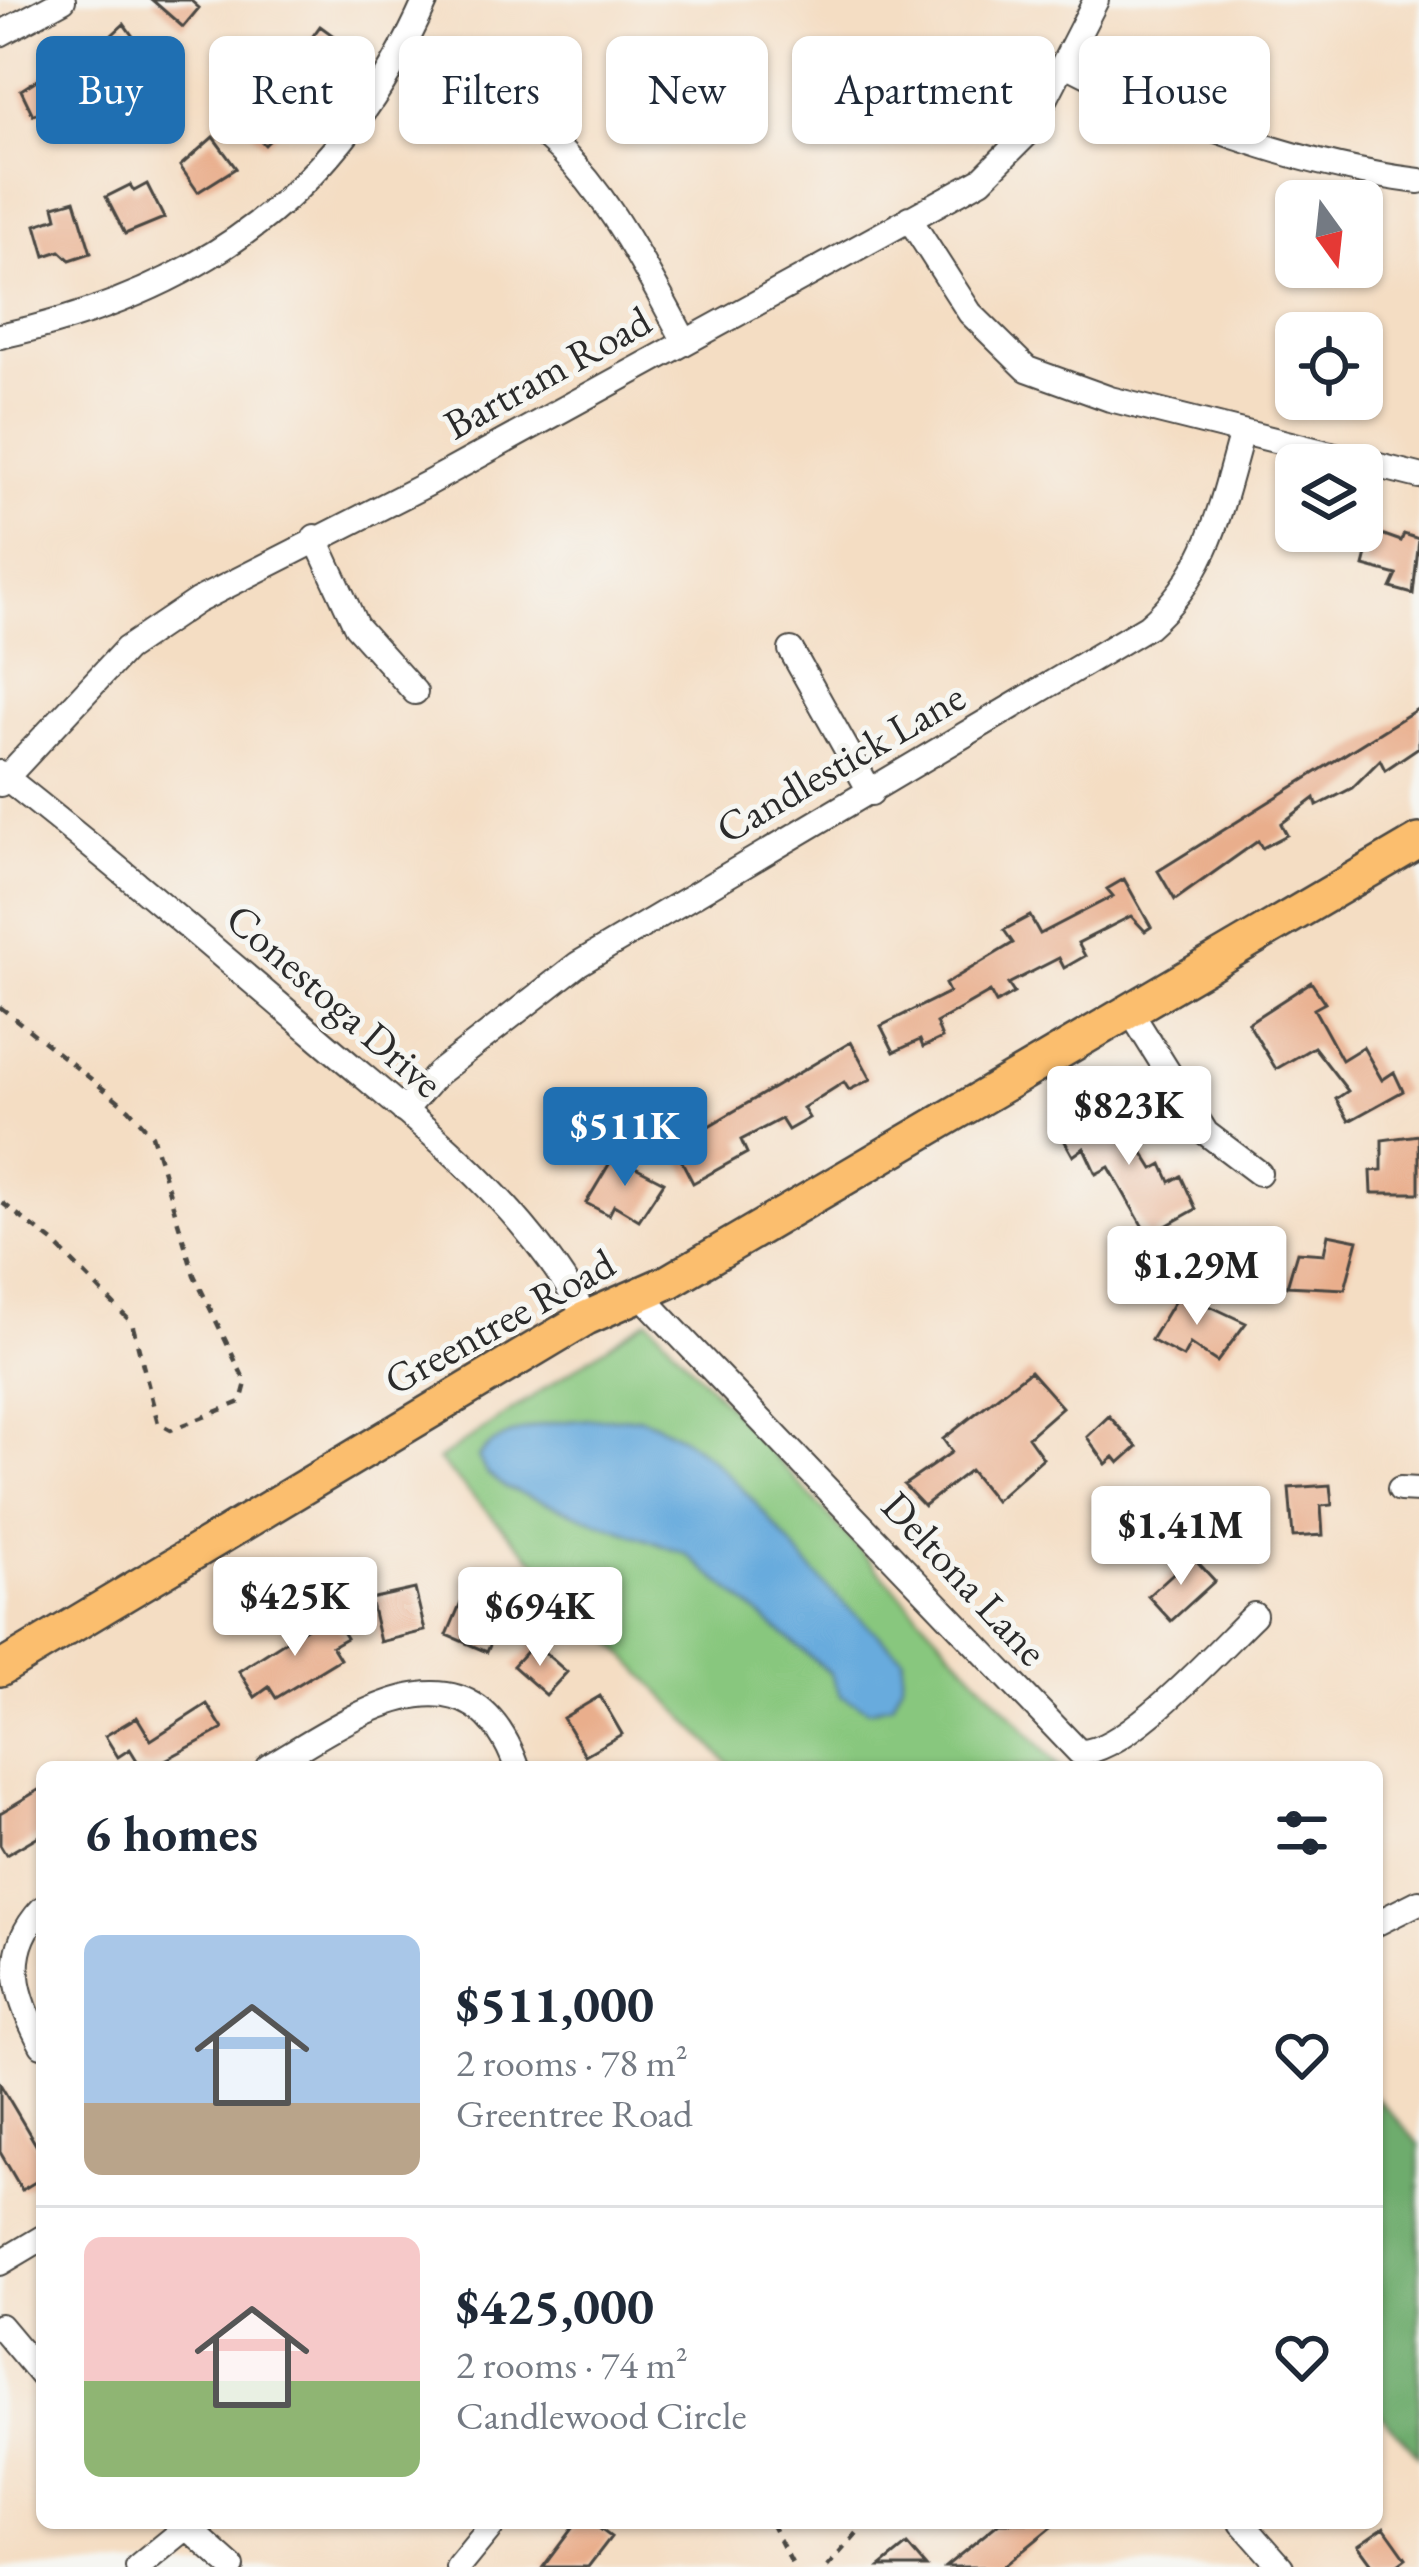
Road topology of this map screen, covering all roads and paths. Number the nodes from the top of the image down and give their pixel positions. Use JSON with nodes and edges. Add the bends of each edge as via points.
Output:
{"nodes":[{"id":1,"x":63,"y":0,"type":"edge"},
{"id":2,"x":426,"y":0,"type":"edge"},
{"id":3,"x":1096,"y":0,"type":"edge"},
{"id":4,"x":0,"y":34,"type":"edge"},
{"id":5,"x":410,"y":36,"type":"edge"},
{"id":6,"x":399,"y":55,"type":"edge"},
{"id":7,"x":1064,"y":63,"type":"junction"},
{"id":8,"x":557,"y":144,"type":"edge"},
{"id":9,"x":1419,"y":182,"type":"edge"},
{"id":10,"x":908,"y":218,"type":"junction"},
{"id":11,"x":0,"y":336,"type":"edge"},
{"id":12,"x":684,"y":340,"type":"junction"},
{"id":13,"x":1242,"y":432,"type":"junction"},
{"id":14,"x":1419,"y":476,"type":"edge"},
{"id":15,"x":315,"y":537,"type":"junction"},
{"id":16,"x":791,"y":650,"type":"dead end"},
{"id":17,"x":415,"y":692,"type":"dead end"},
{"id":18,"x":2,"y":778,"type":"edge"},
{"id":19,"x":871,"y":793,"type":"junction"},
{"id":20,"x":1419,"y":841,"type":"edge"},
{"id":21,"x":1,"y":1011,"type":"edge"},
{"id":22,"x":1130,"y":1011,"type":"junction"},
{"id":23,"x":404,"y":1111,"type":"junction"},
{"id":24,"x":1259,"y":1173,"type":"dead end"},
{"id":25,"x":0,"y":1201,"type":"edge"},
{"id":26,"x":638,"y":1292,"type":"junction"},
{"id":27,"x":586,"y":1318,"type":"junction"},
{"id":28,"x":1254,"y":1615,"type":"dead end"},
{"id":29,"x":0,"y":1669,"type":"edge"},
{"id":30,"x":278,"y":1761,"type":"edge"},
{"id":31,"x":513,"y":1761,"type":"edge"},
{"id":32,"x":1419,"y":1902,"type":"edge"},
{"id":33,"x":36,"y":1917,"type":"edge"},
{"id":34,"x":1383,"y":1920,"type":"edge"},
{"id":35,"x":36,"y":2029,"type":"edge"},
{"id":36,"x":36,"y":2242,"type":"edge"},
{"id":37,"x":0,"y":2263,"type":"edge"},
{"id":38,"x":0,"y":2326,"type":"edge"},
{"id":39,"x":36,"y":2369,"type":"edge"},
{"id":40,"x":181,"y":2529,"type":"edge"},
{"id":41,"x":189,"y":2529,"type":"edge"},
{"id":42,"x":489,"y":2529,"type":"edge"},
{"id":43,"x":774,"y":2529,"type":"edge"},
{"id":44,"x":861,"y":2529,"type":"edge"},
{"id":45,"x":1247,"y":2529,"type":"edge"},
{"id":46,"x":138,"y":2567,"type":"edge"},
{"id":47,"x":232,"y":2567,"type":"edge"},
{"id":48,"x":458,"y":2567,"type":"edge"},
{"id":49,"x":794,"y":2567,"type":"edge"},
{"id":50,"x":827,"y":2567,"type":"edge"},
{"id":51,"x":1282,"y":2567,"type":"edge"}],
"edges":[{"from":1,"to":4,"type":"street"},
{"from":2,"to":5,"type":"street"},
{"from":3,"to":7,"type":"street","name":"Bartram Road"},
{"from":6,"to":11,"type":"street","via":[[331,158],[261,224],[146,288]]},
{"from":7,"to":9,"type":"street","via":[[1231,134]]},
{"from":7,"to":10,"type":"street","name":"Bartram Road","via":[[1007,158]]},
{"from":8,"to":12,"type":"street","via":[[624,228]]},
{"from":10,"to":12,"type":"street","name":"Bartram Road"},
{"from":10,"to":13,"type":"street","via":[[987,334],[1027,369]]},
{"from":12,"to":15,"type":"street","name":"Bartram Road"},
{"from":13,"to":14,"type":"street"},
{"from":13,"to":19,"type":"street","name":"Candlestick Lane","via":[[1204,560],[1171,606]]},
{"from":15,"to":17,"type":"street","via":[[356,626]]},
{"from":15,"to":18,"type":"street","name":"Bartram Road","via":[[126,649]]},
{"from":16,"to":19,"type":"street"},
{"from":18,"to":23,"type":"street","name":"Conestoga Drive"},
{"from":19,"to":23,"type":"street","name":"Candlestick Lane","via":[[578,964],[438,1072]]},
{"from":20,"to":22,"type":"main road","name":"Greentree Road"},
{"from":21,"to":25,"type":"path","via":[[152,1135],[194,1275],[246,1383],[241,1402],[171,1430],[158,1423],[132,1323]]},
{"from":22,"to":24,"type":"street","via":[[1206,1133]]},
{"from":22,"to":26,"type":"main road","name":"Greentree Road","via":[[668,1282]]},
{"from":23,"to":27,"type":"street","name":"Conestoga Drive","via":[[508,1206]]},
{"from":26,"to":27,"type":"main road","name":"Greentree Road"},
{"from":26,"to":28,"type":"street","name":"Deltona Lane","via":[[1079,1752],[1095,1753],[1125,1735]]},
{"from":27,"to":29,"type":"main road","name":"Greentree Road"},
{"from":30,"to":31,"type":"street","via":[[381,1702],[427,1693],[486,1716]]},
{"from":32,"to":34,"type":"street"},
{"from":33,"to":35,"type":"street","via":[[14,1972]]},
{"from":36,"to":37,"type":"street"},
{"from":38,"to":39,"type":"street"},
{"from":40,"to":46,"type":"street"},
{"from":41,"to":47,"type":"street"},
{"from":42,"to":48,"type":"street"},
{"from":43,"to":49,"type":"path"},
{"from":44,"to":50,"type":"path"},
{"from":45,"to":51,"type":"street"}]}
